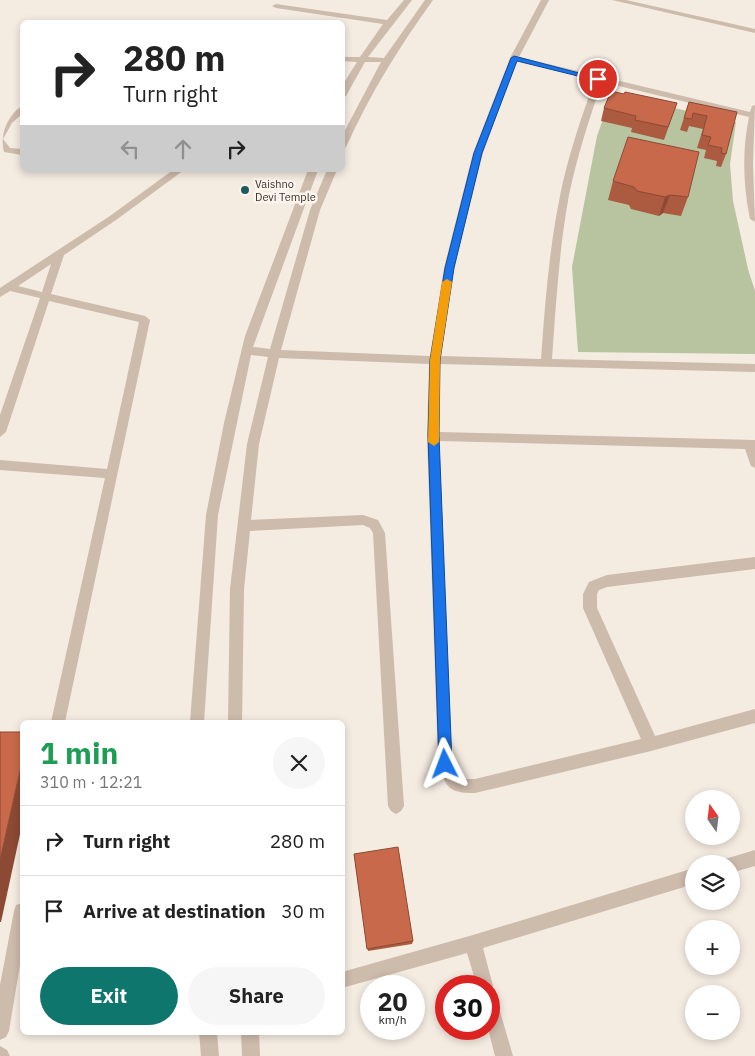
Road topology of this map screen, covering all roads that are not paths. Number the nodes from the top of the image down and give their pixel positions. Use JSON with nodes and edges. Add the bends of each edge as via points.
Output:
{"nodes":[{"id":1,"x":408,"y":0,"type":"edge"},
{"id":2,"x":429,"y":0,"type":"edge"},
{"id":3,"x":545,"y":0,"type":"edge"},
{"id":4,"x":616,"y":0,"type":"edge"},
{"id":5,"x":276,"y":6,"type":"dead end"},
{"id":6,"x":323,"y":13,"type":"junction"},
{"id":7,"x":318,"y":20,"type":"edge"},
{"id":8,"x":390,"y":23,"type":"junction"},
{"id":9,"x":755,"y":32,"type":"edge"},
{"id":10,"x":514,"y":58,"type":"junction"},
{"id":11,"x":364,"y":59,"type":"junction"},
{"id":12,"x":345,"y":60,"type":"edge"},
{"id":13,"x":386,"y":60,"type":"junction"},
{"id":14,"x":598,"y":79,"type":"junction"},
{"id":15,"x":345,"y":91,"type":"edge"},
{"id":16,"x":20,"y":112,"type":"edge"},
{"id":17,"x":754,"y":113,"type":"edge"},
{"id":18,"x":0,"y":137,"type":"edge"},
{"id":19,"x":345,"y":140,"type":"edge"},
{"id":20,"x":0,"y":141,"type":"edge"},
{"id":21,"x":20,"y":152,"type":"edge"},
{"id":22,"x":176,"y":172,"type":"edge"},
{"id":23,"x":312,"y":172,"type":"edge"},
{"id":24,"x":331,"y":172,"type":"edge"},
{"id":25,"x":755,"y":219,"type":"edge"},
{"id":26,"x":60,"y":253,"type":"junction"},
{"id":27,"x":4,"y":290,"type":"edge"},
{"id":28,"x":45,"y":297,"type":"junction"},
{"id":29,"x":246,"y":350,"type":"junction"},
{"id":30,"x":275,"y":354,"type":"junction"},
{"id":31,"x":435,"y":360,"type":"junction"},
{"id":32,"x":546,"y":363,"type":"junction"},
{"id":33,"x":755,"y":368,"type":"edge"},
{"id":34,"x":0,"y":432,"type":"edge"},
{"id":35,"x":434,"y":436,"type":"junction"},
{"id":36,"x":752,"y":445,"type":"edge"},
{"id":37,"x":755,"y":463,"type":"edge"},
{"id":38,"x":0,"y":465,"type":"edge"},
{"id":39,"x":113,"y":474,"type":"junction"},
{"id":40,"x":244,"y":526,"type":"junction"},
{"id":41,"x":755,"y":564,"type":"edge"},
{"id":42,"x":755,"y":716,"type":"edge"},
{"id":43,"x":58,"y":720,"type":"edge"},
{"id":44,"x":197,"y":720,"type":"edge"},
{"id":45,"x":235,"y":720,"type":"edge"},
{"id":46,"x":651,"y":744,"type":"junction"},
{"id":47,"x":396,"y":806,"type":"dead end"},
{"id":48,"x":755,"y":858,"type":"edge"},
{"id":49,"x":740,"y":862,"type":"edge"},
{"id":50,"x":685,"y":879,"type":"edge"},
{"id":51,"x":20,"y":922,"type":"edge"},
{"id":52,"x":473,"y":943,"type":"junction"},
{"id":53,"x":481,"y":975,"type":"edge"},
{"id":54,"x":345,"y":979,"type":"edge"},
{"id":55,"x":0,"y":1031,"type":"edge"},
{"id":56,"x":208,"y":1035,"type":"edge"},
{"id":57,"x":250,"y":1035,"type":"edge"},
{"id":58,"x":500,"y":1040,"type":"edge"},
{"id":59,"x":210,"y":1056,"type":"edge"},
{"id":60,"x":251,"y":1056,"type":"edge"},
{"id":61,"x":504,"y":1056,"type":"edge"}],
"edges":[{"from":1,"to":8,"type":"street"},
{"from":2,"to":13,"type":"street"},
{"from":3,"to":10,"type":"street"},
{"from":4,"to":9,"type":"street"},
{"from":5,"to":6,"type":"street"},
{"from":6,"to":7,"type":"street"},
{"from":6,"to":8,"type":"street"},
{"from":8,"to":11,"type":"street"},
{"from":10,"to":14,"type":"street"},
{"from":10,"to":31,"type":"street","via":[[476,162],[449,268]]},
{"from":11,"to":12,"type":"street"},
{"from":11,"to":13,"type":"street"},
{"from":11,"to":15,"type":"street"},
{"from":13,"to":19,"type":"street"},
{"from":14,"to":17,"type":"street"},
{"from":14,"to":32,"type":"street","via":[[582,126],[561,215]]},
{"from":16,"to":18,"type":"street","via":[[8,122]]},
{"from":17,"to":25,"type":"street","via":[[750,138],[750,191]]},
{"from":20,"to":21,"type":"street","via":[[7,150]]},
{"from":22,"to":26,"type":"street"},
{"from":23,"to":29,"type":"street"},
{"from":24,"to":30,"type":"street","via":[[315,210]]},
{"from":26,"to":27,"type":"street"},
{"from":26,"to":28,"type":"street"},
{"from":27,"to":28,"type":"street"},
{"from":28,"to":34,"type":"street"},
{"from":28,"to":39,"type":"street","via":[[145,320]]},
{"from":29,"to":30,"type":"street"},
{"from":29,"to":44,"type":"street","via":[[212,515]]},
{"from":30,"to":31,"type":"street"},
{"from":30,"to":40,"type":"street","via":[[253,444]]},
{"from":31,"to":32,"type":"street"},
{"from":31,"to":35,"type":"street"},
{"from":32,"to":33,"type":"street"},
{"from":35,"to":36,"type":"street"},
{"from":35,"to":46,"type":"street","via":[[444,745],[445,764],[450,777],[458,786],[475,786]]},
{"from":36,"to":37,"type":"street"},
{"from":38,"to":39,"type":"street"},
{"from":39,"to":43,"type":"street"},
{"from":40,"to":45,"type":"street","via":[[238,589]]},
{"from":40,"to":47,"type":"street","via":[[357,520],[374,524],[377,528]]},
{"from":41,"to":46,"type":"street","via":[[607,581],[594,586],[590,594],[590,608]]},
{"from":42,"to":46,"type":"street"},
{"from":48,"to":49,"type":"street"},
{"from":50,"to":52,"type":"street"},
{"from":51,"to":55,"type":"street"},
{"from":52,"to":53,"type":"street"},
{"from":52,"to":54,"type":"street"},
{"from":56,"to":59,"type":"street"},
{"from":57,"to":60,"type":"street"},
{"from":58,"to":61,"type":"street"}]}
